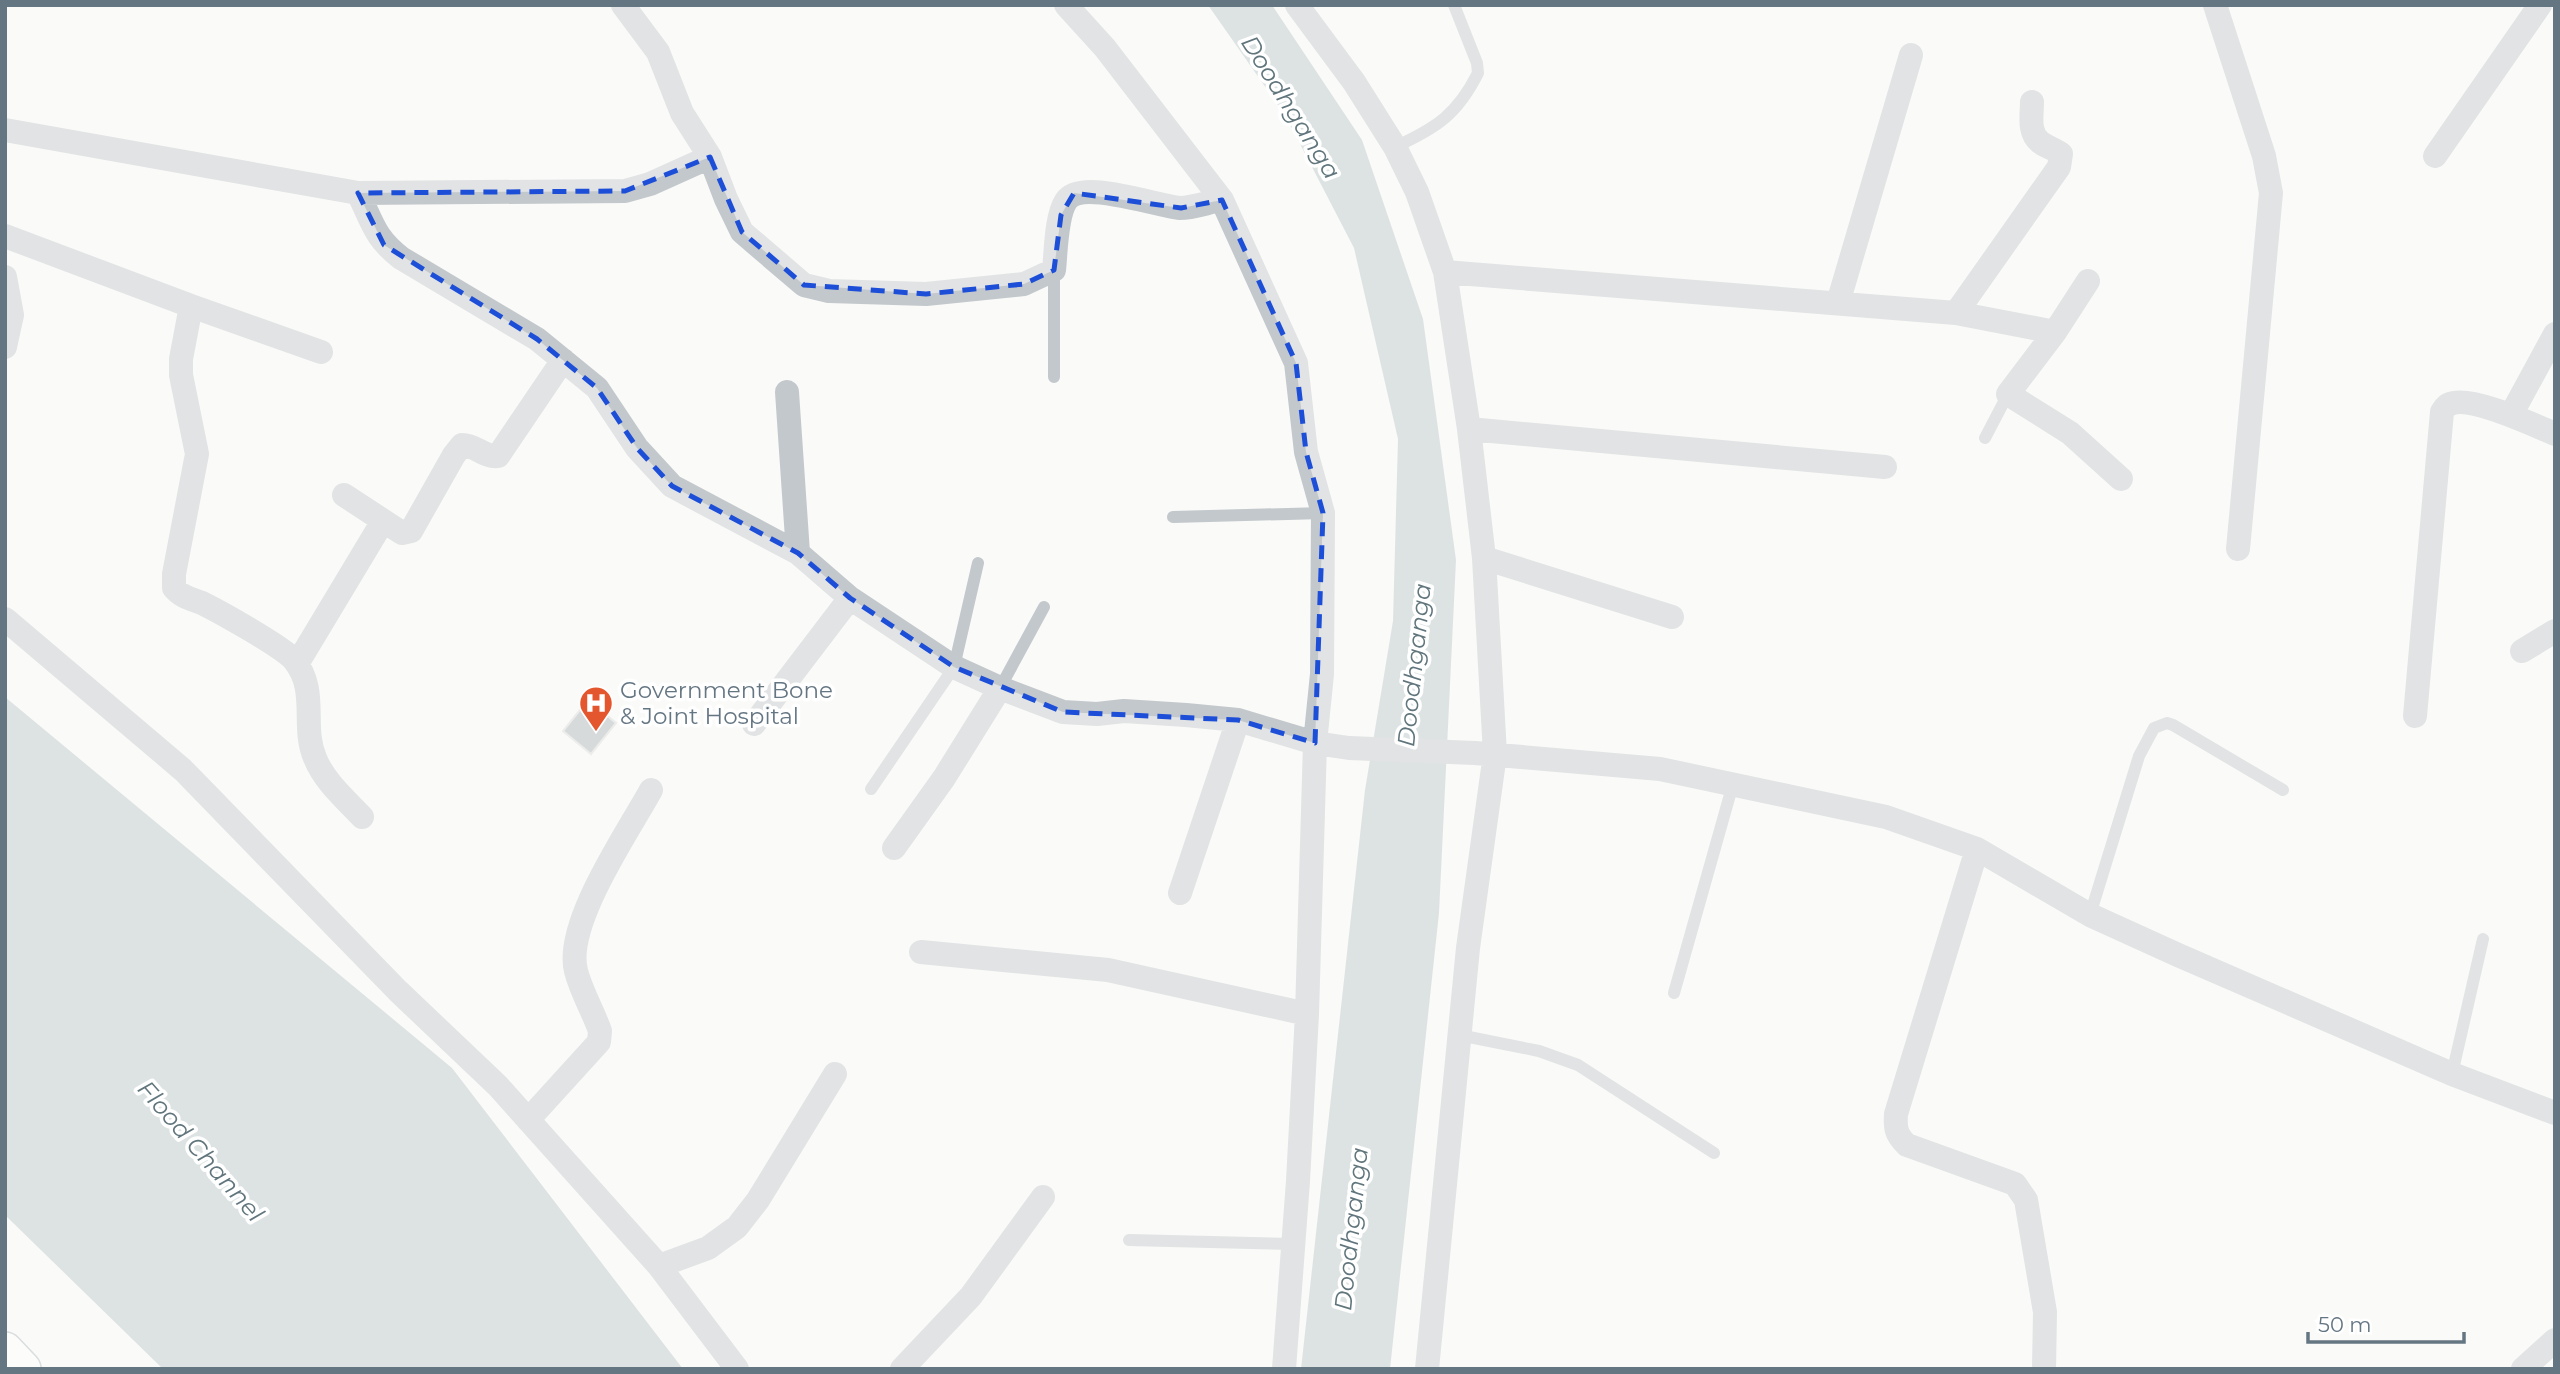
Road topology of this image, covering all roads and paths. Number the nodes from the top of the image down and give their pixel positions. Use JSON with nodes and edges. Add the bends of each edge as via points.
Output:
{"nodes":[{"id":1,"x":623,"y":5,"type":"edge"},
{"id":2,"x":1066,"y":5,"type":"edge"},
{"id":3,"x":1297,"y":5,"type":"edge"},
{"id":4,"x":1454,"y":5,"type":"edge"},
{"id":5,"x":2215,"y":5,"type":"edge"},
{"id":6,"x":2540,"y":5,"type":"edge"},
{"id":7,"x":1912,"y":55,"type":"dead end"},
{"id":8,"x":2032,"y":102,"type":"dead end"},
{"id":9,"x":5,"y":130,"type":"edge"},
{"id":10,"x":1395,"y":147,"type":"junction"},
{"id":11,"x":2435,"y":156,"type":"dead end"},
{"id":12,"x":710,"y":157,"type":"junction"},
{"id":13,"x":358,"y":194,"type":"junction"},
{"id":14,"x":1222,"y":200,"type":"junction"},
{"id":15,"x":5,"y":236,"type":"edge"},
{"id":16,"x":1054,"y":270,"type":"junction"},
{"id":17,"x":1445,"y":272,"type":"junction"},
{"id":18,"x":5,"y":277,"type":"edge"},
{"id":19,"x":2088,"y":281,"type":"dead end"},
{"id":20,"x":1839,"y":303,"type":"junction"},
{"id":21,"x":191,"y":306,"type":"junction"},
{"id":22,"x":1956,"y":313,"type":"junction"},
{"id":23,"x":2056,"y":332,"type":"junction"},
{"id":24,"x":2555,"y":334,"type":"edge"},
{"id":25,"x":5,"y":347,"type":"edge"},
{"id":26,"x":321,"y":352,"type":"dead end"},
{"id":27,"x":563,"y":360,"type":"junction"},
{"id":28,"x":1054,"y":377,"type":"dead end"},
{"id":29,"x":787,"y":392,"type":"dead end"},
{"id":30,"x":2008,"y":394,"type":"junction"},
{"id":31,"x":2511,"y":415,"type":"junction"},
{"id":32,"x":1469,"y":429,"type":"junction"},
{"id":33,"x":2555,"y":434,"type":"edge"},
{"id":34,"x":1985,"y":438,"type":"dead end"},
{"id":35,"x":1885,"y":467,"type":"dead end"},
{"id":36,"x":2121,"y":479,"type":"dead end"},
{"id":37,"x":344,"y":495,"type":"dead end"},
{"id":38,"x":1323,"y":513,"type":"junction"},
{"id":39,"x":1173,"y":517,"type":"dead end"},
{"id":40,"x":383,"y":520,"type":"junction"},
{"id":41,"x":2238,"y":549,"type":"dead end"},
{"id":42,"x":798,"y":553,"type":"junction"},
{"id":43,"x":1484,"y":558,"type":"junction"},
{"id":44,"x":978,"y":563,"type":"dead end"},
{"id":45,"x":850,"y":598,"type":"junction"},
{"id":46,"x":1044,"y":607,"type":"dead end"},
{"id":47,"x":1672,"y":617,"type":"dead end"},
{"id":48,"x":5,"y":619,"type":"edge"},
{"id":49,"x":2555,"y":631,"type":"edge"},
{"id":50,"x":2522,"y":651,"type":"dead end"},
{"id":51,"x":297,"y":664,"type":"junction"},
{"id":52,"x":954,"y":667,"type":"junction"},
{"id":53,"x":1000,"y":688,"type":"junction"},
{"id":54,"x":2415,"y":716,"type":"dead end"},
{"id":55,"x":1238,"y":720,"type":"junction"},
{"id":56,"x":754,"y":724,"type":"dead end"},
{"id":57,"x":1315,"y":743,"type":"junction"},
{"id":58,"x":1485,"y":754,"type":"junction"},
{"id":59,"x":1733,"y":784,"type":"junction"},
{"id":60,"x":871,"y":789,"type":"dead end"},
{"id":61,"x":651,"y":790,"type":"dead end"},
{"id":62,"x":2283,"y":790,"type":"dead end"},
{"id":63,"x":362,"y":817,"type":"dead end"},
{"id":64,"x":894,"y":848,"type":"dead end"},
{"id":65,"x":1977,"y":849,"type":"junction"},
{"id":66,"x":1180,"y":893,"type":"dead end"},
{"id":67,"x":2090,"y":915,"type":"junction"},
{"id":68,"x":2483,"y":939,"type":"dead end"},
{"id":69,"x":921,"y":952,"type":"dead end"},
{"id":70,"x":1675,"y":993,"type":"dead end"},
{"id":71,"x":1307,"y":1014,"type":"junction"},
{"id":72,"x":1459,"y":1034,"type":"junction"},
{"id":73,"x":835,"y":1074,"type":"dead end"},
{"id":74,"x":2452,"y":1074,"type":"junction"},
{"id":75,"x":2555,"y":1113,"type":"edge"},
{"id":76,"x":528,"y":1120,"type":"junction"},
{"id":77,"x":1714,"y":1153,"type":"dead end"},
{"id":78,"x":1043,"y":1197,"type":"dead end"},
{"id":79,"x":1129,"y":1240,"type":"dead end"},
{"id":80,"x":1293,"y":1244,"type":"junction"},
{"id":81,"x":659,"y":1266,"type":"junction"},
{"id":82,"x":2555,"y":1340,"type":"edge"},
{"id":83,"x":5,"y":1350,"type":"edge"},
{"id":84,"x":23,"y":1369,"type":"edge"},
{"id":85,"x":737,"y":1369,"type":"edge"},
{"id":86,"x":902,"y":1369,"type":"edge"},
{"id":87,"x":1284,"y":1369,"type":"edge"},
{"id":88,"x":1427,"y":1369,"type":"edge"},
{"id":89,"x":2045,"y":1369,"type":"edge"},
{"id":90,"x":2524,"y":1369,"type":"edge"}],
"edges":[{"from":1,"to":12,"type":"street","via":[[658,52],[682,113]]},
{"from":2,"to":14,"type":"street","via":[[1105,48]]},
{"from":3,"to":10,"type":"street"},
{"from":4,"to":10,"type":"lane","via":[[1478,73],[1442,123]]},
{"from":5,"to":41,"type":"street","via":[[2264,156],[2271,193]]},
{"from":6,"to":11,"type":"street"},
{"from":7,"to":20,"type":"street"},
{"from":8,"to":22,"type":"street","via":[[2034,133],[2038,141],[2061,154],[2059,167]]},
{"from":9,"to":13,"type":"street"},
{"from":10,"to":17,"type":"street","via":[[1417,192]]},
{"from":12,"to":13,"type":"street","via":[[625,191]]},
{"from":12,"to":16,"type":"street","via":[[742,232],[804,285],[830,291],[926,294],[1024,284]]},
{"from":13,"to":27,"type":"street","via":[[384,245],[537,339]]},
{"from":14,"to":16,"type":"street","via":[[1181,208],[1090,191],[1074,193],[1064,203]]},
{"from":14,"to":38,"type":"street","via":[[1296,363],[1306,452]]},
{"from":15,"to":21,"type":"street"},
{"from":16,"to":28,"type":"lane"},
{"from":17,"to":20,"type":"street"},
{"from":17,"to":32,"type":"street"},
{"from":18,"to":25,"type":"street","via":[[12,315]]},
{"from":19,"to":23,"type":"street"},
{"from":20,"to":22,"type":"street"},
{"from":21,"to":26,"type":"street"},
{"from":21,"to":51,"type":"street","via":[[181,374],[197,454],[174,588],[286,652]]},
{"from":22,"to":23,"type":"street"},
{"from":23,"to":30,"type":"street"},
{"from":24,"to":31,"type":"street"},
{"from":27,"to":40,"type":"street","via":[[498,456],[462,445],[411,531],[402,533]]},
{"from":27,"to":42,"type":"street","via":[[597,388],[637,448],[672,486]]},
{"from":29,"to":42,"type":"street"},
{"from":30,"to":34,"type":"lane"},
{"from":30,"to":36,"type":"street","via":[[2070,433]]},
{"from":31,"to":33,"type":"street"},
{"from":31,"to":54,"type":"street","via":[[2464,402],[2451,403],[2442,412]]},
{"from":32,"to":35,"type":"street"},
{"from":32,"to":43,"type":"street"},
{"from":37,"to":40,"type":"street"},
{"from":38,"to":39,"type":"lane"},
{"from":38,"to":57,"type":"street","via":[[1322,674]]},
{"from":40,"to":51,"type":"street"},
{"from":42,"to":45,"type":"street"},
{"from":43,"to":47,"type":"street"},
{"from":43,"to":58,"type":"street"},
{"from":44,"to":52,"type":"lane"},
{"from":45,"to":52,"type":"street"},
{"from":45,"to":56,"type":"street"},
{"from":46,"to":53,"type":"lane"},
{"from":48,"to":76,"type":"street","via":[[183,769]]},
{"from":49,"to":50,"type":"street"},
{"from":51,"to":63,"type":"street","via":[[309,695],[315,758],[330,783]]},
{"from":52,"to":53,"type":"street"},
{"from":52,"to":60,"type":"lane"},
{"from":53,"to":55,"type":"street","via":[[1063,712],[1124,711]]},
{"from":53,"to":64,"type":"street"},
{"from":55,"to":57,"type":"street"},
{"from":55,"to":66,"type":"street"},
{"from":57,"to":58,"type":"street"},
{"from":57,"to":71,"type":"street"},
{"from":58,"to":59,"type":"street","via":[[1660,769]]},
{"from":58,"to":72,"type":"street"},
{"from":59,"to":65,"type":"street","via":[[1886,817]]},
{"from":59,"to":70,"type":"lane"},
{"from":61,"to":76,"type":"street","via":[[588,904],[576,937],[575,970],[600,1031],[599,1042]]},
{"from":62,"to":67,"type":"lane","via":[[2173,725],[2154,728],[2139,756]]},
{"from":65,"to":67,"type":"street"},
{"from":65,"to":89,"type":"street","via":[[1895,1128],[1907,1146],[2007,1180],[2021,1190],[2045,1312]]},
{"from":67,"to":74,"type":"street"},
{"from":68,"to":74,"type":"lane"},
{"from":69,"to":71,"type":"street","via":[[1108,970]]},
{"from":71,"to":80,"type":"street"},
{"from":72,"to":77,"type":"lane","via":[[1539,1051],[1578,1065]]},
{"from":72,"to":88,"type":"street"},
{"from":73,"to":81,"type":"street","via":[[737,1227],[708,1248]]},
{"from":74,"to":75,"type":"street"},
{"from":76,"to":81,"type":"street"},
{"from":78,"to":86,"type":"street","via":[[971,1296]]},
{"from":79,"to":80,"type":"lane"},
{"from":80,"to":87,"type":"street"},
{"from":81,"to":85,"type":"street"},
{"from":82,"to":90,"type":"street"},
{"from":83,"to":84,"type":"main road"}]}
